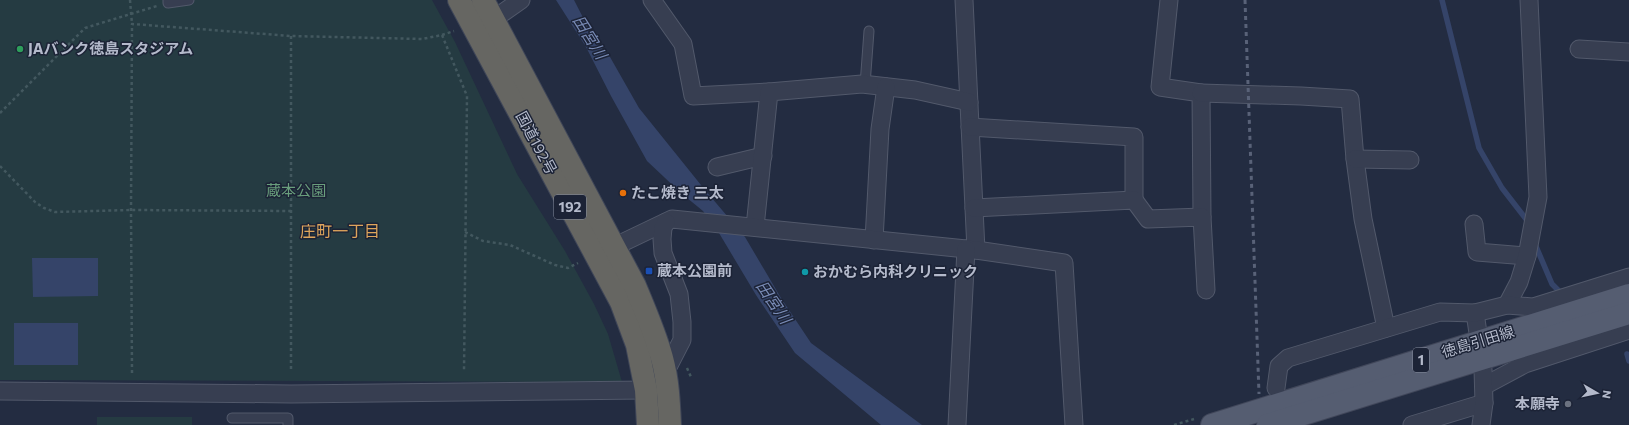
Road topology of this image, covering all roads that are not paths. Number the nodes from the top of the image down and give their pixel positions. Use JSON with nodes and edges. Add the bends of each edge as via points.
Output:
{"nodes":[{"id":1,"x":189,"y":0,"type":"edge"},
{"id":2,"x":459,"y":0,"type":"edge"},
{"id":3,"x":483,"y":0,"type":"edge"},
{"id":4,"x":521,"y":0,"type":"edge"},
{"id":5,"x":652,"y":0,"type":"edge"},
{"id":6,"x":964,"y":0,"type":"edge"},
{"id":7,"x":1169,"y":0,"type":"edge"},
{"id":8,"x":1529,"y":0,"type":"edge"},
{"id":9,"x":168,"y":1,"type":"edge"},
{"id":10,"x":475,"y":27,"type":"junction"},
{"id":11,"x":869,"y":30,"type":"dead end"},
{"id":12,"x":1578,"y":50,"type":"dead end"},
{"id":13,"x":1629,"y":52,"type":"edge"},
{"id":14,"x":865,"y":85,"type":"junction"},
{"id":15,"x":886,"y":87,"type":"junction"},
{"id":16,"x":769,"y":92,"type":"junction"},
{"id":17,"x":1201,"y":93,"type":"junction"},
{"id":18,"x":969,"y":102,"type":"junction"},
{"id":19,"x":970,"y":127,"type":"junction"},
{"id":20,"x":762,"y":156,"type":"junction"},
{"id":21,"x":1355,"y":159,"type":"junction"},
{"id":22,"x":1410,"y":160,"type":"dead end"},
{"id":23,"x":717,"y":167,"type":"dead end"},
{"id":24,"x":1134,"y":200,"type":"junction"},
{"id":25,"x":974,"y":208,"type":"junction"},
{"id":26,"x":1202,"y":217,"type":"junction"},
{"id":27,"x":666,"y":222,"type":"junction"},
{"id":28,"x":1474,"y":224,"type":"dead end"},
{"id":29,"x":748,"y":226,"type":"junction"},
{"id":30,"x":874,"y":240,"type":"junction"},
{"id":31,"x":1529,"y":249,"type":"junction"},
{"id":32,"x":971,"y":250,"type":"junction"},
{"id":33,"x":597,"y":255,"type":"junction"},
{"id":34,"x":1629,"y":277,"type":"edge"},
{"id":35,"x":1206,"y":290,"type":"dead end"},
{"id":36,"x":1629,"y":295,"type":"edge"},
{"id":37,"x":1508,"y":305,"type":"junction"},
{"id":38,"x":1475,"y":313,"type":"junction"},
{"id":39,"x":1629,"y":313,"type":"edge"},
{"id":40,"x":1386,"y":328,"type":"junction"},
{"id":41,"x":1629,"y":330,"type":"edge"},
{"id":42,"x":1478,"y":333,"type":"dead end"},
{"id":43,"x":1482,"y":369,"type":"dead end"},
{"id":44,"x":665,"y":373,"type":"junction"},
{"id":45,"x":1276,"y":388,"type":"dead end"},
{"id":46,"x":646,"y":390,"type":"junction"},
{"id":47,"x":0,"y":391,"type":"edge"},
{"id":48,"x":1484,"y":394,"type":"junction"},
{"id":49,"x":232,"y":418,"type":"dead end"},
{"id":50,"x":288,"y":425,"type":"edge"},
{"id":51,"x":648,"y":425,"type":"edge"},
{"id":52,"x":670,"y":425,"type":"edge"},
{"id":53,"x":957,"y":425,"type":"edge"},
{"id":54,"x":1074,"y":425,"type":"edge"},
{"id":55,"x":1212,"y":425,"type":"edge"},
{"id":56,"x":1268,"y":425,"type":"edge"},
{"id":57,"x":1412,"y":425,"type":"edge"},
{"id":58,"x":1481,"y":425,"type":"edge"}],
"edges":[{"from":1,"to":9,"type":"lane"},
{"from":2,"to":10,"type":"highway","name":"国道192号","number":"192"},
{"from":3,"to":10,"type":"highway","name":"国道192号","number":"192"},
{"from":4,"to":10,"type":"street"},
{"from":5,"to":16,"type":"street","via":[[683,44],[694,96]]},
{"from":6,"to":18,"type":"street"},
{"from":7,"to":17,"type":"street","via":[[1160,87]]},
{"from":8,"to":31,"type":"street","via":[[1538,197]]},
{"from":10,"to":33,"type":"highway","name":"国道192号","number":"192"},
{"from":11,"to":14,"type":"lane"},
{"from":12,"to":13,"type":"street"},
{"from":14,"to":15,"type":"street"},
{"from":14,"to":16,"type":"street"},
{"from":15,"to":18,"type":"street","via":[[914,90]]},
{"from":15,"to":30,"type":"street","via":[[880,129]]},
{"from":16,"to":20,"type":"street"},
{"from":17,"to":21,"type":"street","via":[[1350,99]]},
{"from":17,"to":26,"type":"street"},
{"from":18,"to":19,"type":"street"},
{"from":19,"to":24,"type":"street","via":[[1134,137]]},
{"from":19,"to":25,"type":"street"},
{"from":20,"to":23,"type":"street"},
{"from":20,"to":29,"type":"street"},
{"from":21,"to":22,"type":"street"},
{"from":21,"to":40,"type":"street","via":[[1362,219]]},
{"from":24,"to":25,"type":"street"},
{"from":24,"to":26,"type":"street","via":[[1148,219]]},
{"from":25,"to":32,"type":"street"},
{"from":26,"to":35,"type":"street"},
{"from":27,"to":29,"type":"street","via":[[672,220]]},
{"from":27,"to":33,"type":"street"},
{"from":27,"to":44,"type":"street","via":[[663,228],[663,253],[679,294],[682,340]]},
{"from":28,"to":31,"type":"street","via":[[1477,252]]},
{"from":29,"to":30,"type":"street"},
{"from":30,"to":32,"type":"street"},
{"from":31,"to":37,"type":"street","via":[[1519,282]]},
{"from":32,"to":53,"type":"street"},
{"from":32,"to":54,"type":"street","via":[[1064,263]]},
{"from":33,"to":44,"type":"highway","name":"国道192号","number":"192","via":[[635,286],[651,324]]},
{"from":33,"to":46,"type":"highway","name":"国道192号","number":"192","via":[[621,302],[637,345]]},
{"from":34,"to":37,"type":"street","via":[[1533,307]]},
{"from":36,"to":55,"type":"main road","name":"徳島引田線","number":"1"},
{"from":37,"to":38,"type":"street"},
{"from":38,"to":40,"type":"street","via":[[1440,312]]},
{"from":38,"to":42,"type":"street"},
{"from":39,"to":56,"type":"main road","number":"1"},
{"from":40,"to":45,"type":"street","via":[[1288,358],[1279,366]]},
{"from":41,"to":48,"type":"street","via":[[1526,364]]},
{"from":43,"to":48,"type":"street"},
{"from":44,"to":52,"type":"highway","name":"国道192号","number":"192"},
{"from":46,"to":47,"type":"street","via":[[291,394]]},
{"from":46,"to":51,"type":"highway","name":"国道192号","number":"192"},
{"from":48,"to":57,"type":"street"},
{"from":48,"to":58,"type":"street"},
{"from":49,"to":50,"type":"lane","via":[[288,418]]}]}
